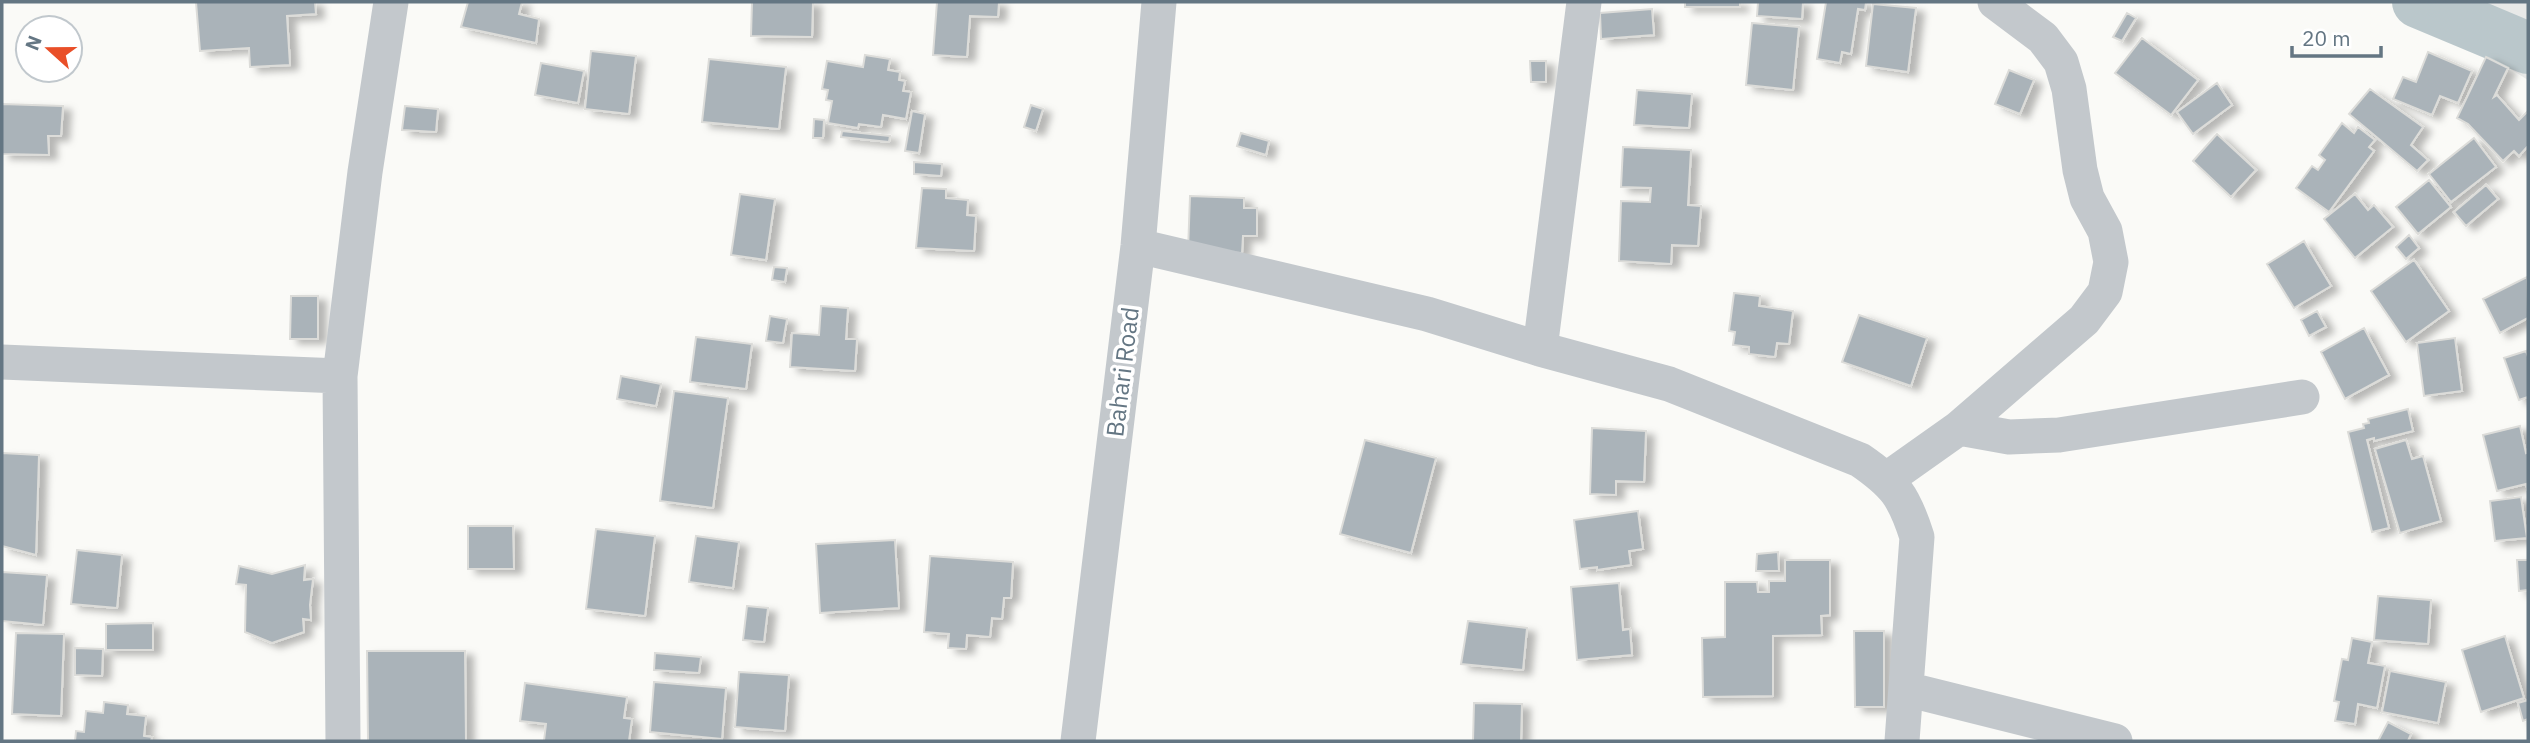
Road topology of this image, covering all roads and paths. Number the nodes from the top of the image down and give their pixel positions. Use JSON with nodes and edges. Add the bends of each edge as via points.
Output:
{"nodes":[{"id":1,"x":391,"y":2,"type":"edge"},
{"id":2,"x":1159,"y":2,"type":"edge"},
{"id":3,"x":1584,"y":2,"type":"edge"},
{"id":4,"x":1995,"y":2,"type":"edge"},
{"id":5,"x":1138,"y":246,"type":"junction"},
{"id":6,"x":1540,"y":349,"type":"junction"},
{"id":7,"x":2,"y":362,"type":"edge"},
{"id":8,"x":340,"y":376,"type":"junction"},
{"id":9,"x":2302,"y":397,"type":"dead end"},
{"id":10,"x":1959,"y":428,"type":"junction"},
{"id":11,"x":1887,"y":479,"type":"junction"},
{"id":12,"x":1906,"y":689,"type":"junction"},
{"id":13,"x":343,"y":741,"type":"edge"},
{"id":14,"x":1078,"y":741,"type":"edge"},
{"id":15,"x":1902,"y":741,"type":"edge"},
{"id":16,"x":2115,"y":741,"type":"edge"}],
"edges":[{"from":1,"to":8,"type":"street"},
{"from":2,"to":5,"type":"street","name":"Bahari Road"},
{"from":3,"to":6,"type":"street"},
{"from":4,"to":10,"type":"street","via":[[2043,38],[2061,62],[2084,189],[2105,231],[2111,262],[2105,292],[2084,320]]},
{"from":5,"to":6,"type":"street","via":[[1427,314]]},
{"from":5,"to":14,"type":"street","name":"Bahari Road"},
{"from":6,"to":11,"type":"street","via":[[1669,384],[1860,460]]},
{"from":7,"to":8,"type":"street"},
{"from":8,"to":13,"type":"street"},
{"from":9,"to":10,"type":"street","via":[[2059,436],[2010,437]]},
{"from":10,"to":11,"type":"street"},
{"from":11,"to":12,"type":"street","via":[[1907,505],[1917,537]]},
{"from":12,"to":15,"type":"street"},
{"from":12,"to":16,"type":"street"}]}
